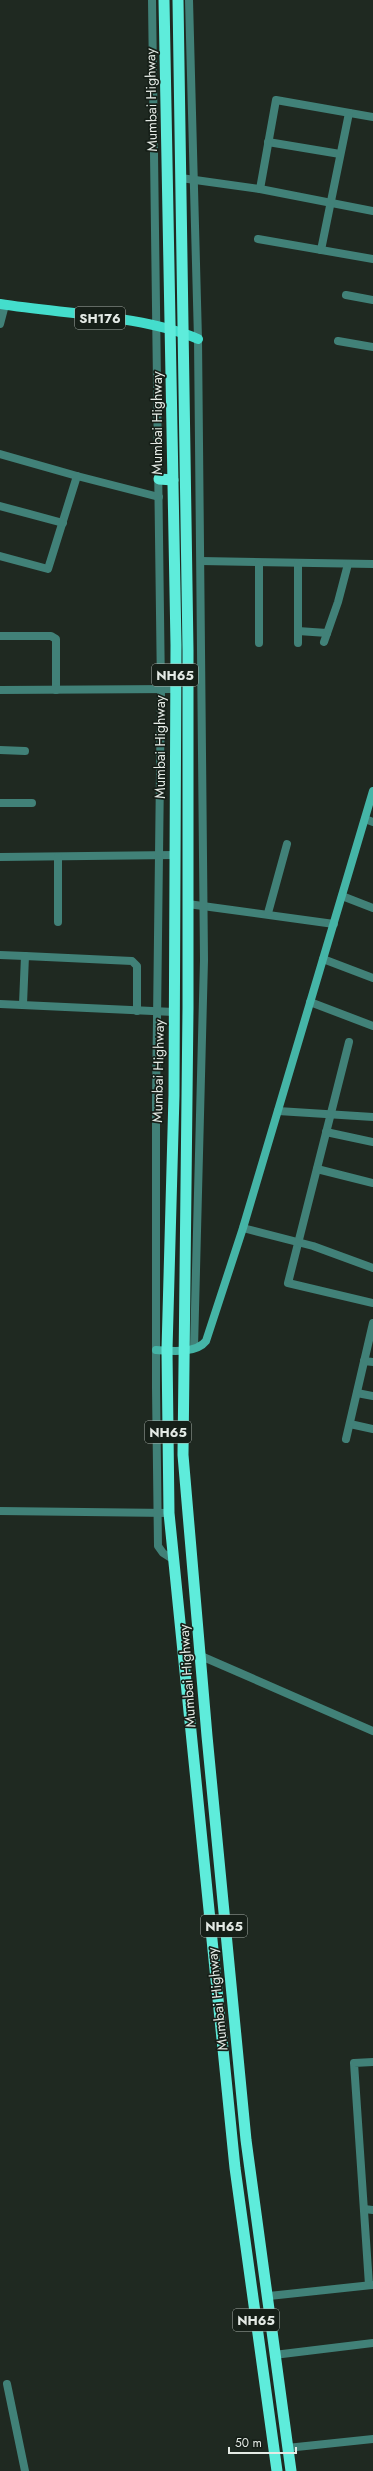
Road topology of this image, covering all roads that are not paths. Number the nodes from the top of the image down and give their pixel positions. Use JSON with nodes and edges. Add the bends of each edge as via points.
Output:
{"nodes":[{"id":1,"x":152,"y":0,"type":"edge"},
{"id":2,"x":164,"y":0,"type":"edge"},
{"id":3,"x":178,"y":0,"type":"edge"},
{"id":4,"x":189,"y":0,"type":"edge"},
{"id":5,"x":349,"y":113,"type":"junction"},
{"id":6,"x":373,"y":117,"type":"edge"},
{"id":7,"x":268,"y":142,"type":"junction"},
{"id":8,"x":340,"y":154,"type":"junction"},
{"id":9,"x":181,"y":178,"type":"junction"},
{"id":10,"x":194,"y":178,"type":"junction"},
{"id":11,"x":260,"y":189,"type":"junction"},
{"id":12,"x":330,"y":203,"type":"junction"},
{"id":13,"x":373,"y":211,"type":"edge"},
{"id":14,"x":258,"y":239,"type":"dead end"},
{"id":15,"x":320,"y":250,"type":"junction"},
{"id":16,"x":373,"y":259,"type":"edge"},
{"id":17,"x":346,"y":295,"type":"dead end"},
{"id":18,"x":373,"y":300,"type":"edge"},
{"id":19,"x":3,"y":305,"type":"edge"},
{"id":20,"x":0,"y":324,"type":"edge"},
{"id":21,"x":157,"y":327,"type":"junction"},
{"id":22,"x":177,"y":331,"type":"junction"},
{"id":23,"x":198,"y":339,"type":"junction"},
{"id":24,"x":338,"y":341,"type":"dead end"},
{"id":25,"x":373,"y":347,"type":"edge"},
{"id":26,"x":0,"y":454,"type":"edge"},
{"id":27,"x":77,"y":476,"type":"junction"},
{"id":28,"x":159,"y":478,"type":"junction"},
{"id":29,"x":173,"y":480,"type":"junction"},
{"id":30,"x":159,"y":497,"type":"junction"},
{"id":31,"x":0,"y":506,"type":"edge"},
{"id":32,"x":63,"y":523,"type":"junction"},
{"id":33,"x":0,"y":556,"type":"edge"},
{"id":34,"x":201,"y":562,"type":"junction"},
{"id":35,"x":259,"y":563,"type":"junction"},
{"id":36,"x":298,"y":563,"type":"junction"},
{"id":37,"x":348,"y":564,"type":"junction"},
{"id":38,"x":373,"y":564,"type":"edge"},
{"id":39,"x":298,"y":631,"type":"junction"},
{"id":40,"x":328,"y":633,"type":"junction"},
{"id":41,"x":0,"y":636,"type":"edge"},
{"id":42,"x":259,"y":642,"type":"dead end"},
{"id":43,"x":324,"y":642,"type":"dead end"},
{"id":44,"x":298,"y":643,"type":"dead end"},
{"id":45,"x":175,"y":689,"type":"junction"},
{"id":46,"x":0,"y":690,"type":"edge"},
{"id":47,"x":56,"y":690,"type":"junction"},
{"id":48,"x":161,"y":690,"type":"junction"},
{"id":49,"x":0,"y":750,"type":"edge"},
{"id":50,"x":25,"y":751,"type":"dead end"},
{"id":51,"x":373,"y":791,"type":"edge"},
{"id":52,"x":0,"y":803,"type":"edge"},
{"id":53,"x":32,"y":803,"type":"dead end"},
{"id":54,"x":365,"y":819,"type":"junction"},
{"id":55,"x":373,"y":822,"type":"edge"},
{"id":56,"x":287,"y":844,"type":"dead end"},
{"id":57,"x":174,"y":855,"type":"junction"},
{"id":58,"x":158,"y":856,"type":"junction"},
{"id":59,"x":0,"y":857,"type":"edge"},
{"id":60,"x":58,"y":857,"type":"junction"},
{"id":61,"x":342,"y":896,"type":"junction"},
{"id":62,"x":188,"y":904,"type":"junction"},
{"id":63,"x":203,"y":905,"type":"junction"},
{"id":64,"x":373,"y":908,"type":"edge"},
{"id":65,"x":268,"y":913,"type":"junction"},
{"id":66,"x":58,"y":922,"type":"dead end"},
{"id":67,"x":334,"y":924,"type":"junction"},
{"id":68,"x":0,"y":955,"type":"edge"},
{"id":69,"x":25,"y":956,"type":"junction"},
{"id":70,"x":323,"y":959,"type":"junction"},
{"id":71,"x":373,"y":978,"type":"edge"},
{"id":72,"x":310,"y":1002,"type":"junction"},
{"id":73,"x":0,"y":1004,"type":"edge"},
{"id":74,"x":23,"y":1004,"type":"junction"},
{"id":75,"x":137,"y":1011,"type":"junction"},
{"id":76,"x":157,"y":1012,"type":"junction"},
{"id":77,"x":174,"y":1012,"type":"junction"},
{"id":78,"x":373,"y":1026,"type":"edge"},
{"id":79,"x":349,"y":1042,"type":"dead end"},
{"id":80,"x":278,"y":1111,"type":"junction"},
{"id":81,"x":330,"y":1114,"type":"junction"},
{"id":82,"x":373,"y":1117,"type":"edge"},
{"id":83,"x":326,"y":1132,"type":"junction"},
{"id":84,"x":373,"y":1142,"type":"edge"},
{"id":85,"x":317,"y":1169,"type":"junction"},
{"id":86,"x":373,"y":1183,"type":"edge"},
{"id":87,"x":243,"y":1228,"type":"junction"},
{"id":88,"x":299,"y":1242,"type":"junction"},
{"id":89,"x":373,"y":1268,"type":"edge"},
{"id":90,"x":373,"y":1303,"type":"edge"},
{"id":91,"x":373,"y":1323,"type":"edge"},
{"id":92,"x":194,"y":1348,"type":"junction"},
{"id":93,"x":161,"y":1350,"type":"junction"},
{"id":94,"x":183,"y":1350,"type":"junction"},
{"id":95,"x":364,"y":1361,"type":"junction"},
{"id":96,"x":373,"y":1362,"type":"edge"},
{"id":97,"x":357,"y":1393,"type":"junction"},
{"id":98,"x":373,"y":1396,"type":"edge"},
{"id":99,"x":350,"y":1424,"type":"junction"},
{"id":100,"x":373,"y":1429,"type":"edge"},
{"id":101,"x":346,"y":1439,"type":"dead end"},
{"id":102,"x":0,"y":1511,"type":"edge"},
{"id":103,"x":158,"y":1513,"type":"junction"},
{"id":104,"x":169,"y":1513,"type":"junction"},
{"id":105,"x":174,"y":1560,"type":"junction"},
{"id":106,"x":201,"y":1656,"type":"junction"},
{"id":107,"x":373,"y":1731,"type":"edge"},
{"id":108,"x":373,"y":2062,"type":"edge"},
{"id":109,"x":364,"y":2209,"type":"junction"},
{"id":110,"x":373,"y":2210,"type":"edge"},
{"id":111,"x":369,"y":2244,"type":"edge"},
{"id":112,"x":371,"y":2285,"type":"edge"},
{"id":113,"x":268,"y":2296,"type":"junction"},
{"id":114,"x":373,"y":2343,"type":"edge"},
{"id":115,"x":274,"y":2355,"type":"junction"},
{"id":116,"x":7,"y":2384,"type":"dead end"},
{"id":117,"x":373,"y":2439,"type":"edge"},
{"id":118,"x":287,"y":2448,"type":"junction"},
{"id":119,"x":25,"y":2471,"type":"edge"},
{"id":120,"x":277,"y":2471,"type":"edge"},
{"id":121,"x":291,"y":2471,"type":"edge"}],
"edges":[{"from":1,"to":21,"type":"street"},
{"from":2,"to":22,"type":"highway","name":"Mumbai Highway","number":"NH65"},
{"from":3,"to":9,"type":"highway","name":"Mumbai Highway","number":"NH65"},
{"from":4,"to":10,"type":"street"},
{"from":5,"to":6,"type":"street"},
{"from":5,"to":7,"type":"street","via":[[276,100]]},
{"from":5,"to":8,"type":"street"},
{"from":7,"to":8,"type":"street"},
{"from":7,"to":11,"type":"street"},
{"from":8,"to":12,"type":"street"},
{"from":9,"to":10,"type":"street"},
{"from":9,"to":22,"type":"highway","name":"Mumbai Highway","number":"NH65"},
{"from":10,"to":11,"type":"street"},
{"from":10,"to":23,"type":"street"},
{"from":11,"to":12,"type":"street"},
{"from":12,"to":13,"type":"street"},
{"from":12,"to":15,"type":"street"},
{"from":14,"to":15,"type":"street"},
{"from":15,"to":16,"type":"street"},
{"from":17,"to":18,"type":"street"},
{"from":19,"to":20,"type":"street"},
{"from":19,"to":21,"type":"main road","number":"SH176"},
{"from":21,"to":22,"type":"main road","number":"SH176"},
{"from":21,"to":28,"type":"street"},
{"from":22,"to":23,"type":"main road","number":"SH176"},
{"from":22,"to":29,"type":"highway","name":"Mumbai Highway","number":"NH65"},
{"from":22,"to":62,"type":"highway","name":"Mumbai Highway","number":"NH65","via":[[188,650]]},
{"from":23,"to":34,"type":"street"},
{"from":24,"to":25,"type":"street"},
{"from":26,"to":27,"type":"street"},
{"from":27,"to":30,"type":"street"},
{"from":27,"to":32,"type":"street"},
{"from":28,"to":29,"type":"highway"},
{"from":28,"to":30,"type":"street"},
{"from":29,"to":45,"type":"highway","name":"Mumbai Highway","number":"NH65"},
{"from":30,"to":48,"type":"street"},
{"from":31,"to":32,"type":"street"},
{"from":32,"to":33,"type":"street","via":[[48,569]]},
{"from":34,"to":35,"type":"street"},
{"from":34,"to":63,"type":"street"},
{"from":35,"to":36,"type":"street"},
{"from":35,"to":42,"type":"street"},
{"from":36,"to":37,"type":"street"},
{"from":36,"to":39,"type":"street"},
{"from":37,"to":38,"type":"street"},
{"from":37,"to":40,"type":"street"},
{"from":39,"to":40,"type":"street"},
{"from":39,"to":44,"type":"street"},
{"from":40,"to":43,"type":"street"},
{"from":41,"to":47,"type":"street","via":[[51,636],[56,639]]},
{"from":45,"to":48,"type":"street"},
{"from":45,"to":57,"type":"highway","name":"Mumbai Highway","number":"NH65"},
{"from":46,"to":47,"type":"street"},
{"from":47,"to":48,"type":"street"},
{"from":48,"to":58,"type":"street"},
{"from":49,"to":50,"type":"street"},
{"from":51,"to":54,"type":"main road"},
{"from":52,"to":53,"type":"street"},
{"from":54,"to":55,"type":"street"},
{"from":54,"to":61,"type":"main road"},
{"from":56,"to":65,"type":"street"},
{"from":57,"to":58,"type":"street"},
{"from":57,"to":77,"type":"highway","name":"Mumbai Highway","number":"NH65"},
{"from":58,"to":60,"type":"street"},
{"from":58,"to":76,"type":"street"},
{"from":59,"to":60,"type":"street"},
{"from":60,"to":66,"type":"street"},
{"from":61,"to":64,"type":"street"},
{"from":61,"to":67,"type":"main road"},
{"from":62,"to":63,"type":"street"},
{"from":62,"to":94,"type":"highway","name":"Mumbai Highway","number":"NH65"},
{"from":63,"to":65,"type":"street"},
{"from":63,"to":92,"type":"street","via":[[204,960]]},
{"from":65,"to":67,"type":"street"},
{"from":67,"to":70,"type":"main road"},
{"from":68,"to":69,"type":"street"},
{"from":69,"to":74,"type":"street"},
{"from":69,"to":75,"type":"street","via":[[132,961],[137,966]]},
{"from":70,"to":71,"type":"street"},
{"from":70,"to":72,"type":"main road"},
{"from":72,"to":78,"type":"street"},
{"from":72,"to":80,"type":"main road"},
{"from":73,"to":74,"type":"street"},
{"from":74,"to":75,"type":"street"},
{"from":75,"to":76,"type":"street"},
{"from":76,"to":77,"type":"street"},
{"from":76,"to":93,"type":"street"},
{"from":77,"to":93,"type":"highway","name":"Mumbai Highway","number":"NH65"},
{"from":79,"to":81,"type":"street"},
{"from":80,"to":81,"type":"street"},
{"from":80,"to":87,"type":"main road"},
{"from":81,"to":82,"type":"street"},
{"from":81,"to":83,"type":"street"},
{"from":83,"to":84,"type":"street"},
{"from":83,"to":85,"type":"street"},
{"from":85,"to":86,"type":"street"},
{"from":85,"to":88,"type":"street"},
{"from":87,"to":88,"type":"street"},
{"from":87,"to":92,"type":"main road","via":[[206,1341]]},
{"from":88,"to":89,"type":"street"},
{"from":88,"to":90,"type":"street","via":[[288,1283]]},
{"from":91,"to":95,"type":"street"},
{"from":92,"to":94,"type":"main road"},
{"from":93,"to":94,"type":"main road"},
{"from":93,"to":103,"type":"street"},
{"from":93,"to":104,"type":"highway","number":"NH65"},
{"from":94,"to":106,"type":"highway","name":"Mumbai Highway","number":"NH65","via":[[183,1455]]},
{"from":95,"to":96,"type":"street"},
{"from":95,"to":97,"type":"street"},
{"from":97,"to":98,"type":"street"},
{"from":97,"to":99,"type":"street"},
{"from":99,"to":100,"type":"street"},
{"from":99,"to":101,"type":"street"},
{"from":102,"to":103,"type":"street"},
{"from":103,"to":104,"type":"street"},
{"from":103,"to":105,"type":"street","via":[[158,1546]]},
{"from":104,"to":105,"type":"highway","number":"NH65"},
{"from":105,"to":120,"type":"highway","number":"NH65","via":[[235,2168]]},
{"from":106,"to":107,"type":"street"},
{"from":106,"to":113,"type":"highway","name":"Mumbai Highway","number":"NH65","via":[[246,2140]]},
{"from":108,"to":109,"type":"street","via":[[354,2063]]},
{"from":109,"to":110,"type":"street"},
{"from":109,"to":111,"type":"street"},
{"from":111,"to":112,"type":"street"},
{"from":112,"to":113,"type":"street"},
{"from":113,"to":115,"type":"highway","name":"Mumbai Highway","number":"NH65"},
{"from":114,"to":115,"type":"street"},
{"from":115,"to":118,"type":"highway","name":"Mumbai Highway","number":"NH65"},
{"from":116,"to":119,"type":"street"},
{"from":117,"to":118,"type":"street"},
{"from":118,"to":121,"type":"highway","name":"Mumbai Highway","number":"NH65"}]}
